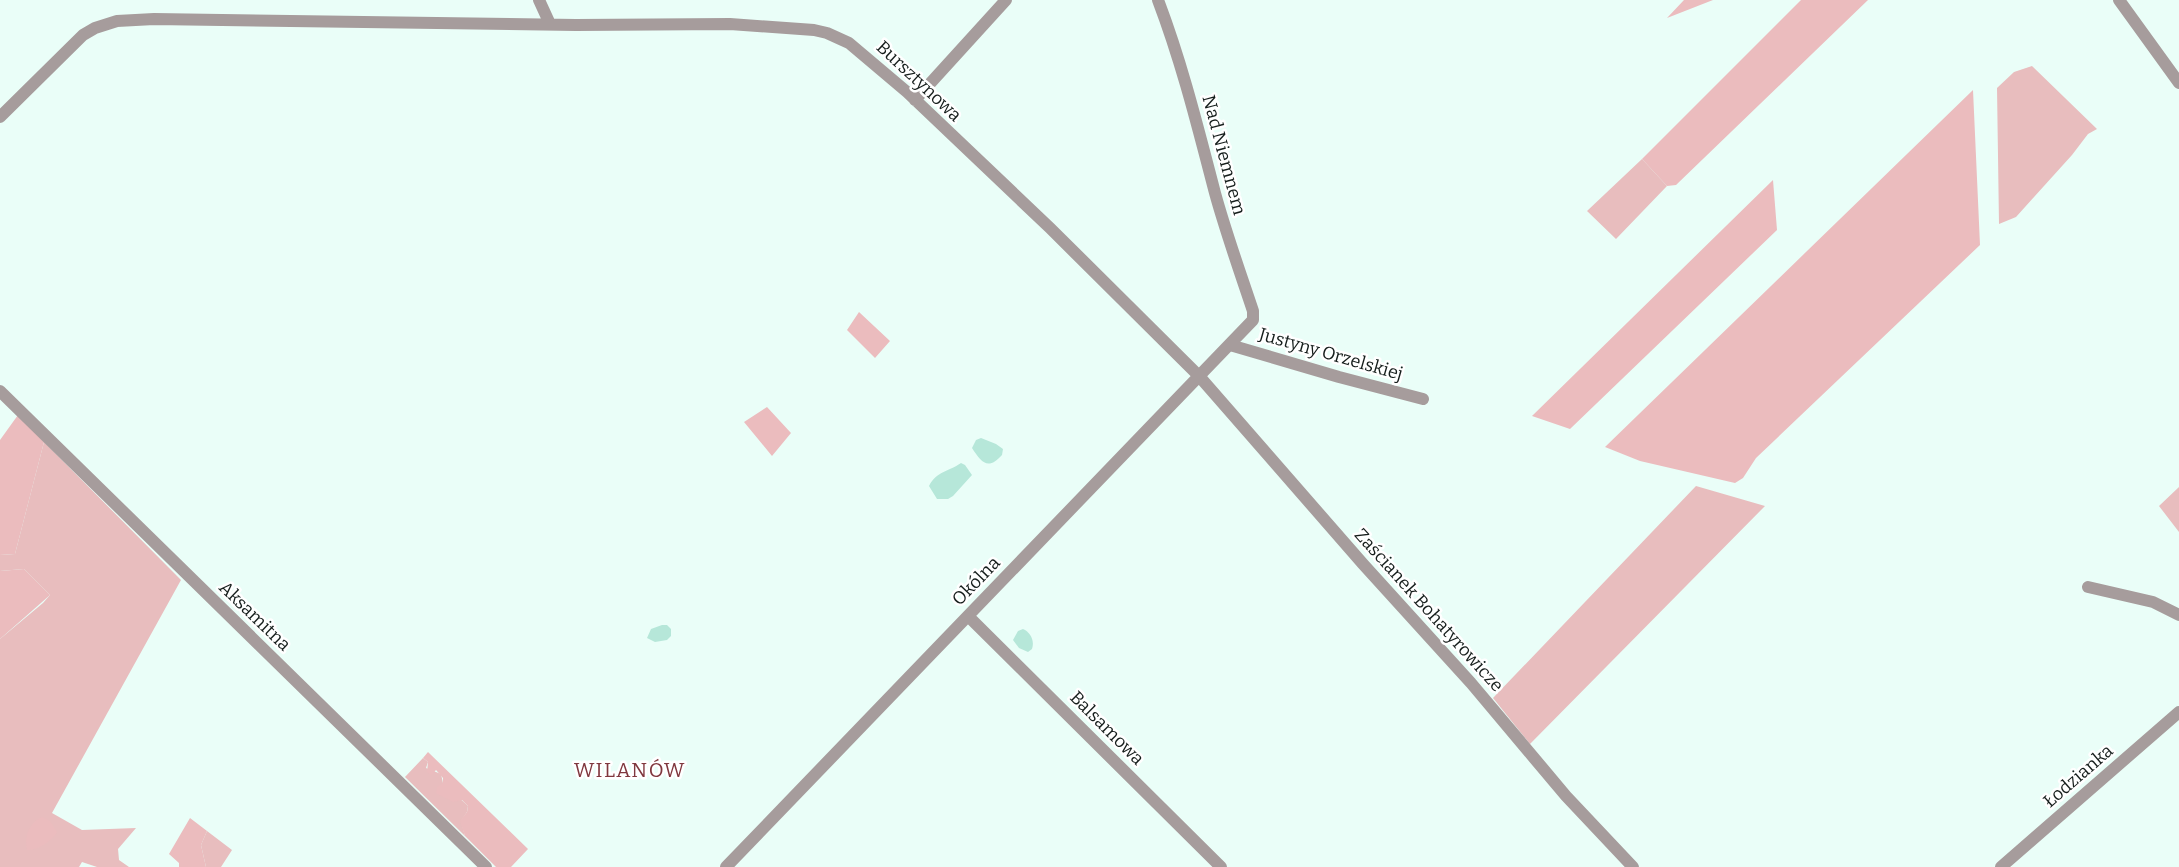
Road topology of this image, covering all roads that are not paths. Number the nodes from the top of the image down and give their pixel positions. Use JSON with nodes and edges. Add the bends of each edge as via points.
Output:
{"nodes":[{"id":1,"x":539,"y":0,"type":"edge"},
{"id":2,"x":1006,"y":0,"type":"edge"},
{"id":3,"x":1158,"y":0,"type":"edge"},
{"id":4,"x":2119,"y":0,"type":"edge"},
{"id":5,"x":550,"y":24,"type":"junction"},
{"id":6,"x":2179,"y":83,"type":"edge"},
{"id":7,"x":915,"y":100,"type":"junction"},
{"id":8,"x":0,"y":117,"type":"edge"},
{"id":9,"x":1252,"y":320,"type":"joint"},
{"id":10,"x":1230,"y":345,"type":"junction"},
{"id":11,"x":1199,"y":376,"type":"junction"},
{"id":12,"x":0,"y":391,"type":"edge"},
{"id":13,"x":1423,"y":399,"type":"dead end"},
{"id":14,"x":2088,"y":587,"type":"dead end"},
{"id":15,"x":2179,"y":615,"type":"edge"},
{"id":16,"x":968,"y":616,"type":"junction"},
{"id":17,"x":2179,"y":712,"type":"edge"},
{"id":18,"x":486,"y":867,"type":"edge"},
{"id":19,"x":726,"y":867,"type":"edge"},
{"id":20,"x":1221,"y":867,"type":"edge"},
{"id":21,"x":1633,"y":867,"type":"edge"},
{"id":22,"x":2001,"y":867,"type":"edge"}],
"edges":[{"from":1,"to":5,"type":"street"},
{"from":2,"to":7,"type":"street"},
{"from":3,"to":9,"type":"street","name":"Nad Niemnem","via":[[1253,311]]},
{"from":4,"to":6,"type":"street"},
{"from":5,"to":7,"type":"street","name":"Bursztynowa","via":[[730,24],[814,30],[849,43]]},
{"from":5,"to":8,"type":"street","name":"Bursztynowa","via":[[117,21],[83,34]]},
{"from":7,"to":11,"type":"street","name":"Bursztynowa"},
{"from":9,"to":10,"type":"street","name":"Okólna"},
{"from":10,"to":11,"type":"street","name":"Okólna"},
{"from":10,"to":13,"type":"street","name":"Justyny Orzelskiej"},
{"from":11,"to":16,"type":"street","name":"Okólna"},
{"from":11,"to":21,"type":"street","name":"Zaścianek Bohatyrowicze","via":[[1566,796]]},
{"from":12,"to":18,"type":"street","name":"Aksamitna"},
{"from":14,"to":15,"type":"street","via":[[2153,602]]},
{"from":16,"to":19,"type":"street","name":"Okólna"},
{"from":16,"to":20,"type":"street","name":"Balsamowa"},
{"from":17,"to":22,"type":"street","name":"Łodzianka"}]}
